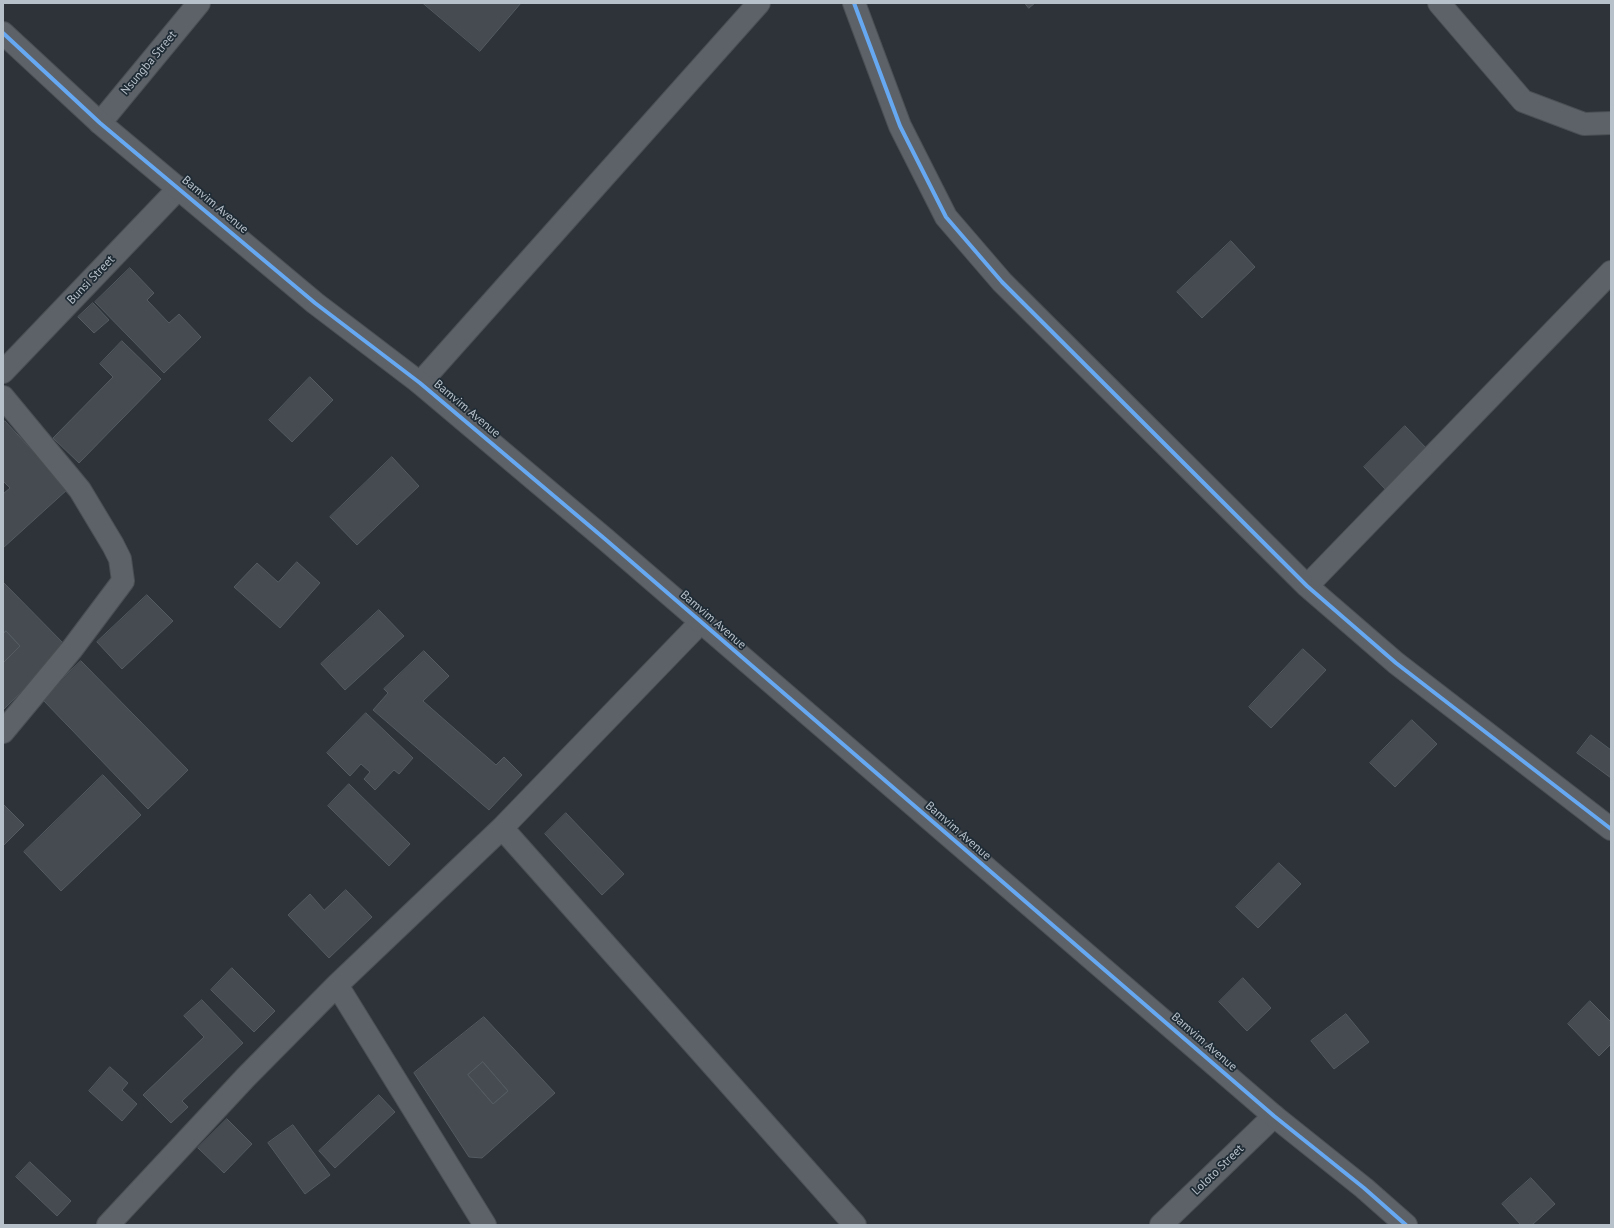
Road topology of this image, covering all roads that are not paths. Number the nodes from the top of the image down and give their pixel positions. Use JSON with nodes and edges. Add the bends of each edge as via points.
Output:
{"nodes":[{"id":1,"x":199,"y":3,"type":"edge"},
{"id":2,"x":758,"y":3,"type":"edge"},
{"id":3,"x":854,"y":3,"type":"edge"},
{"id":4,"x":1439,"y":3,"type":"edge"},
{"id":5,"x":3,"y":34,"type":"edge"},
{"id":6,"x":100,"y":123,"type":"junction"},
{"id":7,"x":1611,"y":123,"type":"edge"},
{"id":8,"x":179,"y":188,"type":"junction"},
{"id":9,"x":1611,"y":272,"type":"edge"},
{"id":10,"x":3,"y":372,"type":"edge"},
{"id":11,"x":420,"y":383,"type":"junction"},
{"id":12,"x":3,"y":397,"type":"edge"},
{"id":13,"x":1307,"y":586,"type":"junction"},
{"id":14,"x":700,"y":622,"type":"junction"},
{"id":15,"x":3,"y":732,"type":"edge"},
{"id":16,"x":502,"y":828,"type":"junction"},
{"id":17,"x":1611,"y":829,"type":"edge"},
{"id":18,"x":337,"y":985,"type":"junction"},
{"id":19,"x":1274,"y":1116,"type":"junction"},
{"id":20,"x":108,"y":1225,"type":"edge"},
{"id":21,"x":485,"y":1225,"type":"edge"},
{"id":22,"x":855,"y":1225,"type":"edge"},
{"id":23,"x":1161,"y":1225,"type":"edge"},
{"id":24,"x":1406,"y":1225,"type":"edge"}],
"edges":[{"from":1,"to":6,"type":"street","name":"Nsungba Street"},
{"from":2,"to":11,"type":"street"},
{"from":3,"to":13,"type":"street","via":[[900,126],[946,217],[1002,282]]},
{"from":4,"to":7,"type":"street","via":[[1523,101],[1584,124]]},
{"from":5,"to":6,"type":"street","name":"Bamvim Avenue"},
{"from":6,"to":8,"type":"street","name":"Bamvim Avenue"},
{"from":8,"to":10,"type":"street","name":"Bunsi Street"},
{"from":8,"to":11,"type":"street","name":"Bamvim Avenue","via":[[315,303]]},
{"from":9,"to":13,"type":"street"},
{"from":11,"to":14,"type":"street","name":"Bamvim Avenue"},
{"from":12,"to":15,"type":"street","via":[[80,490],[113,545],[120,560],[123,581],[72,649]]},
{"from":13,"to":17,"type":"street","via":[[1396,664]]},
{"from":14,"to":16,"type":"street"},
{"from":14,"to":19,"type":"street","name":"Bamvim Avenue"},
{"from":16,"to":18,"type":"street"},
{"from":16,"to":22,"type":"street"},
{"from":18,"to":20,"type":"street","via":[[246,1077]]},
{"from":18,"to":21,"type":"street"},
{"from":19,"to":23,"type":"street","name":"Loloto Street"},
{"from":19,"to":24,"type":"street","name":"Bamvim Avenue"}]}
